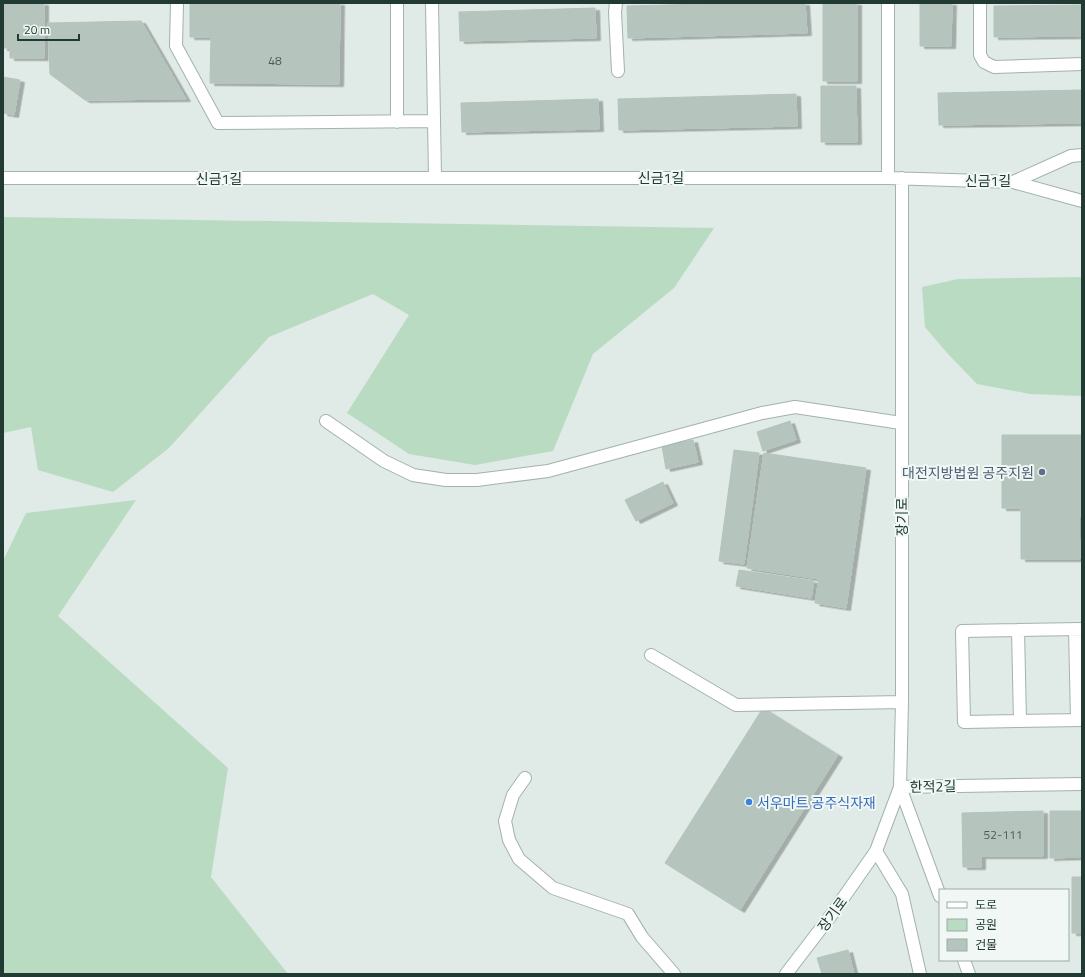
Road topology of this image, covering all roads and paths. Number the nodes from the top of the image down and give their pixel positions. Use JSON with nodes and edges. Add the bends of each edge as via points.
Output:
{"nodes":[{"id":1,"x":177,"y":3,"type":"edge"},
{"id":2,"x":397,"y":3,"type":"edge"},
{"id":3,"x":432,"y":3,"type":"edge"},
{"id":4,"x":616,"y":3,"type":"edge"},
{"id":5,"x":888,"y":3,"type":"edge"},
{"id":6,"x":980,"y":3,"type":"edge"},
{"id":7,"x":1082,"y":64,"type":"edge"},
{"id":8,"x":618,"y":71,"type":"dead end"},
{"id":9,"x":434,"y":121,"type":"junction"},
{"id":10,"x":397,"y":122,"type":"junction"},
{"id":11,"x":1082,"y":155,"type":"edge"},
{"id":12,"x":434,"y":177,"type":"junction"},
{"id":13,"x":3,"y":178,"type":"edge"},
{"id":14,"x":888,"y":178,"type":"junction"},
{"id":15,"x":902,"y":178,"type":"junction"},
{"id":16,"x":1013,"y":182,"type":"junction"},
{"id":17,"x":1082,"y":201,"type":"edge"},
{"id":18,"x":326,"y":421,"type":"dead end"},
{"id":19,"x":902,"y":423,"type":"junction"},
{"id":20,"x":1079,"y":629,"type":"edge"},
{"id":21,"x":1018,"y":630,"type":"junction"},
{"id":22,"x":651,"y":655,"type":"dead end"},
{"id":23,"x":902,"y":702,"type":"junction"},
{"id":24,"x":1080,"y":720,"type":"edge"},
{"id":25,"x":1020,"y":721,"type":"junction"},
{"id":26,"x":525,"y":778,"type":"dead end"},
{"id":27,"x":1082,"y":784,"type":"edge"},
{"id":28,"x":900,"y":787,"type":"junction"},
{"id":29,"x":876,"y":852,"type":"junction"},
{"id":30,"x":939,"y":893,"type":"edge"},
{"id":31,"x":964,"y":961,"type":"edge"},
{"id":32,"x":674,"y":974,"type":"edge"},
{"id":33,"x":786,"y":974,"type":"edge"},
{"id":34,"x":920,"y":974,"type":"edge"},
{"id":35,"x":969,"y":974,"type":"edge"}],
"edges":[{"from":1,"to":10,"type":"street","via":[[176,46],[218,123]]},
{"from":2,"to":10,"type":"street"},
{"from":3,"to":9,"type":"street"},
{"from":4,"to":8,"type":"street"},
{"from":5,"to":14,"type":"street"},
{"from":6,"to":7,"type":"street","via":[[980,56],[984,62],[994,67]]},
{"from":9,"to":10,"type":"street"},
{"from":9,"to":12,"type":"street"},
{"from":11,"to":16,"type":"street","name":"신금1길","via":[[1071,156]]},
{"from":12,"to":13,"type":"street","name":"신금1길"},
{"from":12,"to":14,"type":"street","name":"신금1길"},
{"from":14,"to":15,"type":"street","name":"신금1길"},
{"from":15,"to":16,"type":"street","name":"신금1길"},
{"from":15,"to":19,"type":"street","name":"장기로"},
{"from":16,"to":17,"type":"street"},
{"from":18,"to":19,"type":"street","via":[[384,461],[413,475],[446,480],[477,480],[548,471],[762,413],[794,407]]},
{"from":19,"to":23,"type":"street","name":"장기로"},
{"from":20,"to":21,"type":"street"},
{"from":20,"to":24,"type":"street"},
{"from":21,"to":25,"type":"street"},
{"from":21,"to":25,"type":"street","via":[[962,631],[963,715],[964,722]]},
{"from":22,"to":23,"type":"street","via":[[736,705]]},
{"from":23,"to":28,"type":"street","name":"장기로"},
{"from":24,"to":25,"type":"street"},
{"from":26,"to":32,"type":"street","via":[[513,794],[505,821],[508,840],[519,859],[554,888],[628,914],[642,936]]},
{"from":27,"to":28,"type":"street","name":"한적2길"},
{"from":28,"to":29,"type":"street","name":"장기로"},
{"from":28,"to":30,"type":"street","name":"한적2길"},
{"from":29,"to":33,"type":"street","name":"장기로"},
{"from":29,"to":34,"type":"street","via":[[902,894]]},
{"from":31,"to":35,"type":"street"}]}
